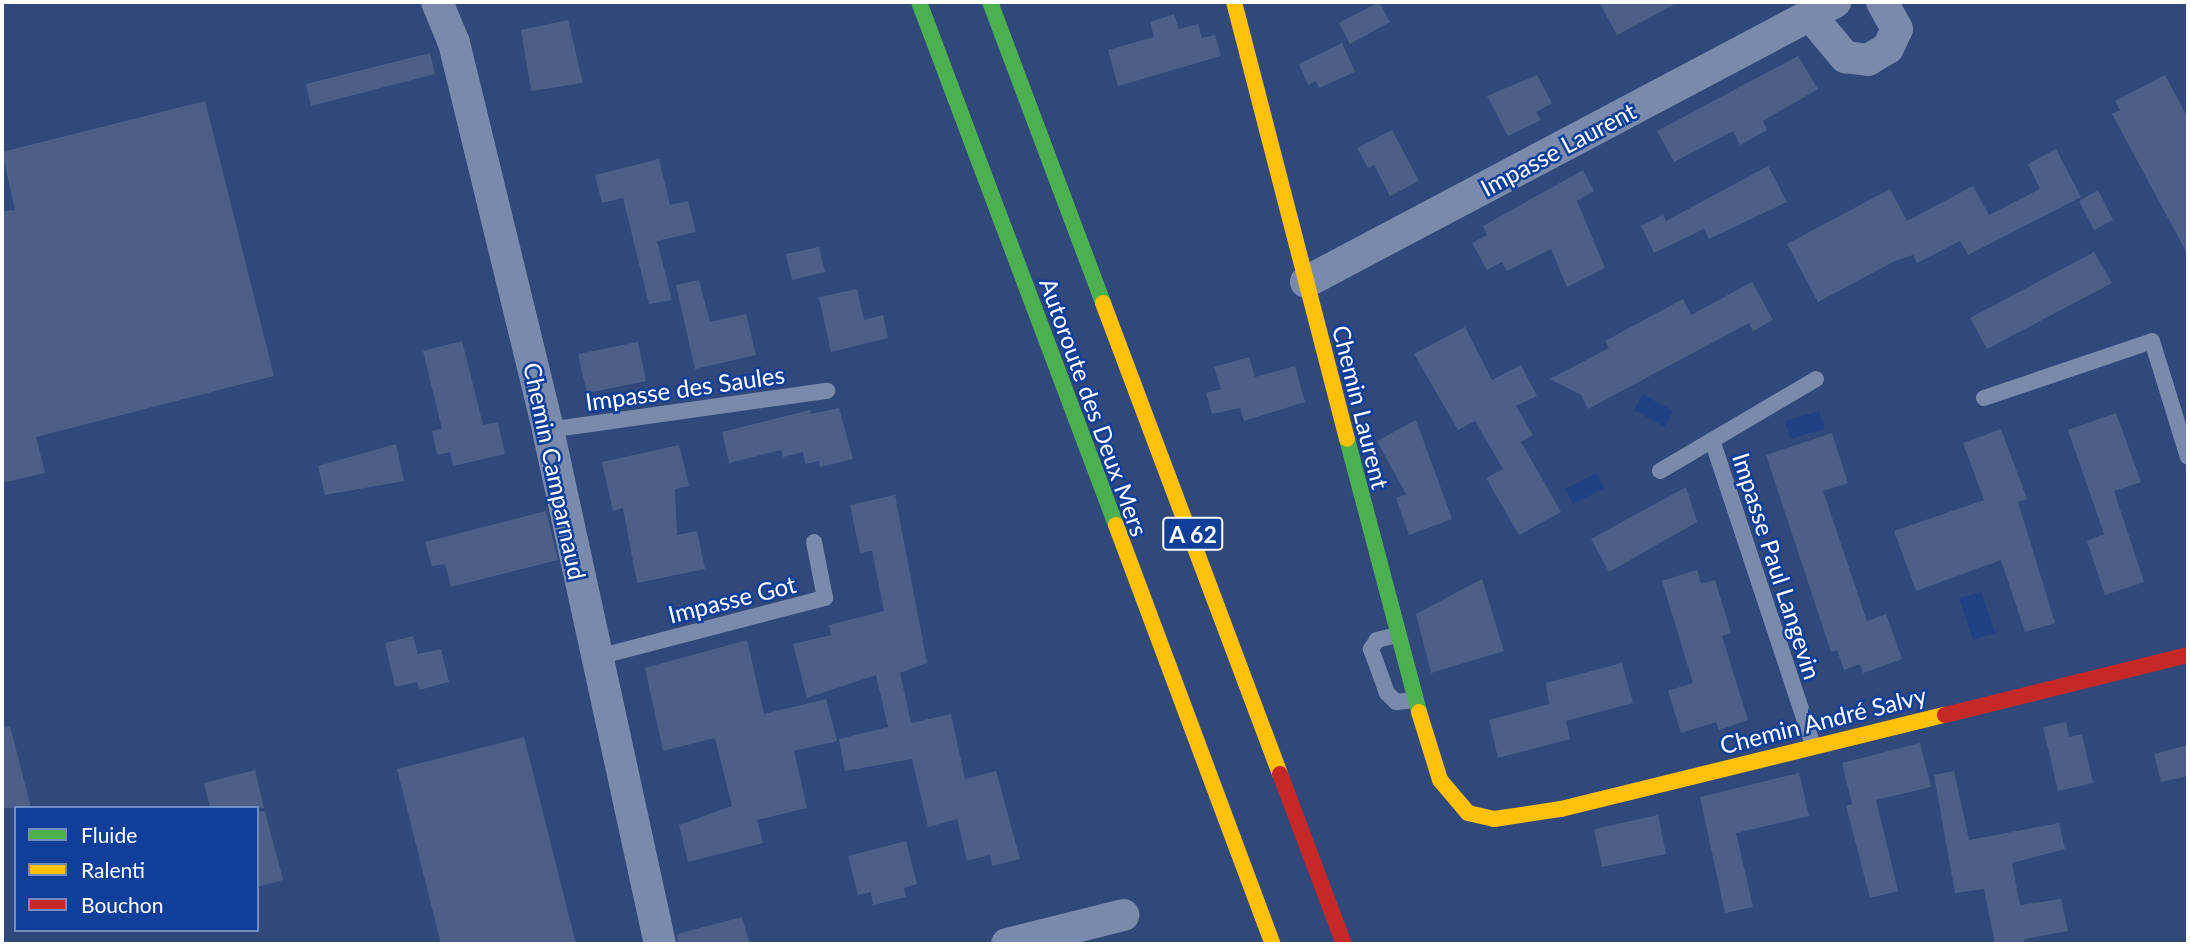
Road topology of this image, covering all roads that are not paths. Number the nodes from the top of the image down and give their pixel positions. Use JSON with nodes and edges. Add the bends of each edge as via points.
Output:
{"nodes":[{"id":1,"x":437,"y":2,"type":"edge"},
{"id":2,"x":919,"y":2,"type":"edge"},
{"id":3,"x":990,"y":2,"type":"edge"},
{"id":4,"x":1234,"y":2,"type":"edge"},
{"id":5,"x":1882,"y":2,"type":"edge"},
{"id":6,"x":1822,"y":8,"type":"edge"},
{"id":7,"x":1306,"y":282,"type":"junction"},
{"id":8,"x":1816,"y":379,"type":"dead end"},
{"id":9,"x":827,"y":391,"type":"dead end"},
{"id":10,"x":1984,"y":398,"type":"dead end"},
{"id":11,"x":548,"y":430,"type":"junction"},
{"id":12,"x":1712,"y":440,"type":"junction"},
{"id":13,"x":2188,"y":457,"type":"edge"},
{"id":14,"x":1660,"y":471,"type":"dead end"},
{"id":15,"x":814,"y":542,"type":"dead end"},
{"id":16,"x":1397,"y":635,"type":"junction"},
{"id":17,"x":2188,"y":655,"type":"edge"},
{"id":18,"x":594,"y":658,"type":"junction"},
{"id":19,"x":1415,"y":699,"type":"junction"},
{"id":20,"x":1813,"y":746,"type":"junction"},
{"id":21,"x":1468,"y":813,"type":"joint"},
{"id":22,"x":1122,"y":915,"type":"dead end"},
{"id":23,"x":660,"y":944,"type":"edge"},
{"id":24,"x":1007,"y":944,"type":"edge"},
{"id":25,"x":1273,"y":944,"type":"edge"},
{"id":26,"x":1344,"y":944,"type":"edge"}],
"edges":[{"from":1,"to":11,"type":"street","name":"Chemin Camparnaud","via":[[454,43]]},
{"from":2,"to":25,"type":"main road","name":"Autoroute des Deux Mers","number":"A 62"},
{"from":3,"to":26,"type":"main road","name":"Autoroute des Deux Mers","number":"A 62"},
{"from":4,"to":7,"type":"main road","name":"Chemin Laurent"},
{"from":5,"to":6,"type":"street","name":"Impasse Laurent","via":[[1897,29],[1888,48],[1868,60],[1845,57]]},
{"from":6,"to":7,"type":"street","name":"Impasse Laurent"},
{"from":7,"to":16,"type":"main road","name":"Chemin Laurent"},
{"from":8,"to":12,"type":"lane","name":"Impasse Paul Langevin"},
{"from":9,"to":11,"type":"lane","name":"Impasse des Saules"},
{"from":10,"to":13,"type":"lane","via":[[2152,341]]},
{"from":11,"to":18,"type":"street","name":"Chemin Camparnaud"},
{"from":12,"to":14,"type":"lane","name":"Impasse Paul Langevin"},
{"from":12,"to":20,"type":"lane","name":"Impasse Paul Langevin"},
{"from":15,"to":18,"type":"lane","name":"Impasse Got","via":[[825,598]]},
{"from":16,"to":19,"type":"main road","name":"Chemin Laurent"},
{"from":16,"to":19,"type":"lane","via":[[1377,640],[1371,649],[1387,693],[1396,702]]},
{"from":17,"to":20,"type":"main road","name":"Chemin André Salvy"},
{"from":18,"to":23,"type":"street","name":"Chemin Camparnaud"},
{"from":19,"to":21,"type":"main road","name":"Chemin Laurent","via":[[1440,780]]},
{"from":20,"to":21,"type":"main road","name":"Chemin André Salvy","via":[[1561,809],[1494,819]]},
{"from":22,"to":24,"type":"street"}]}
